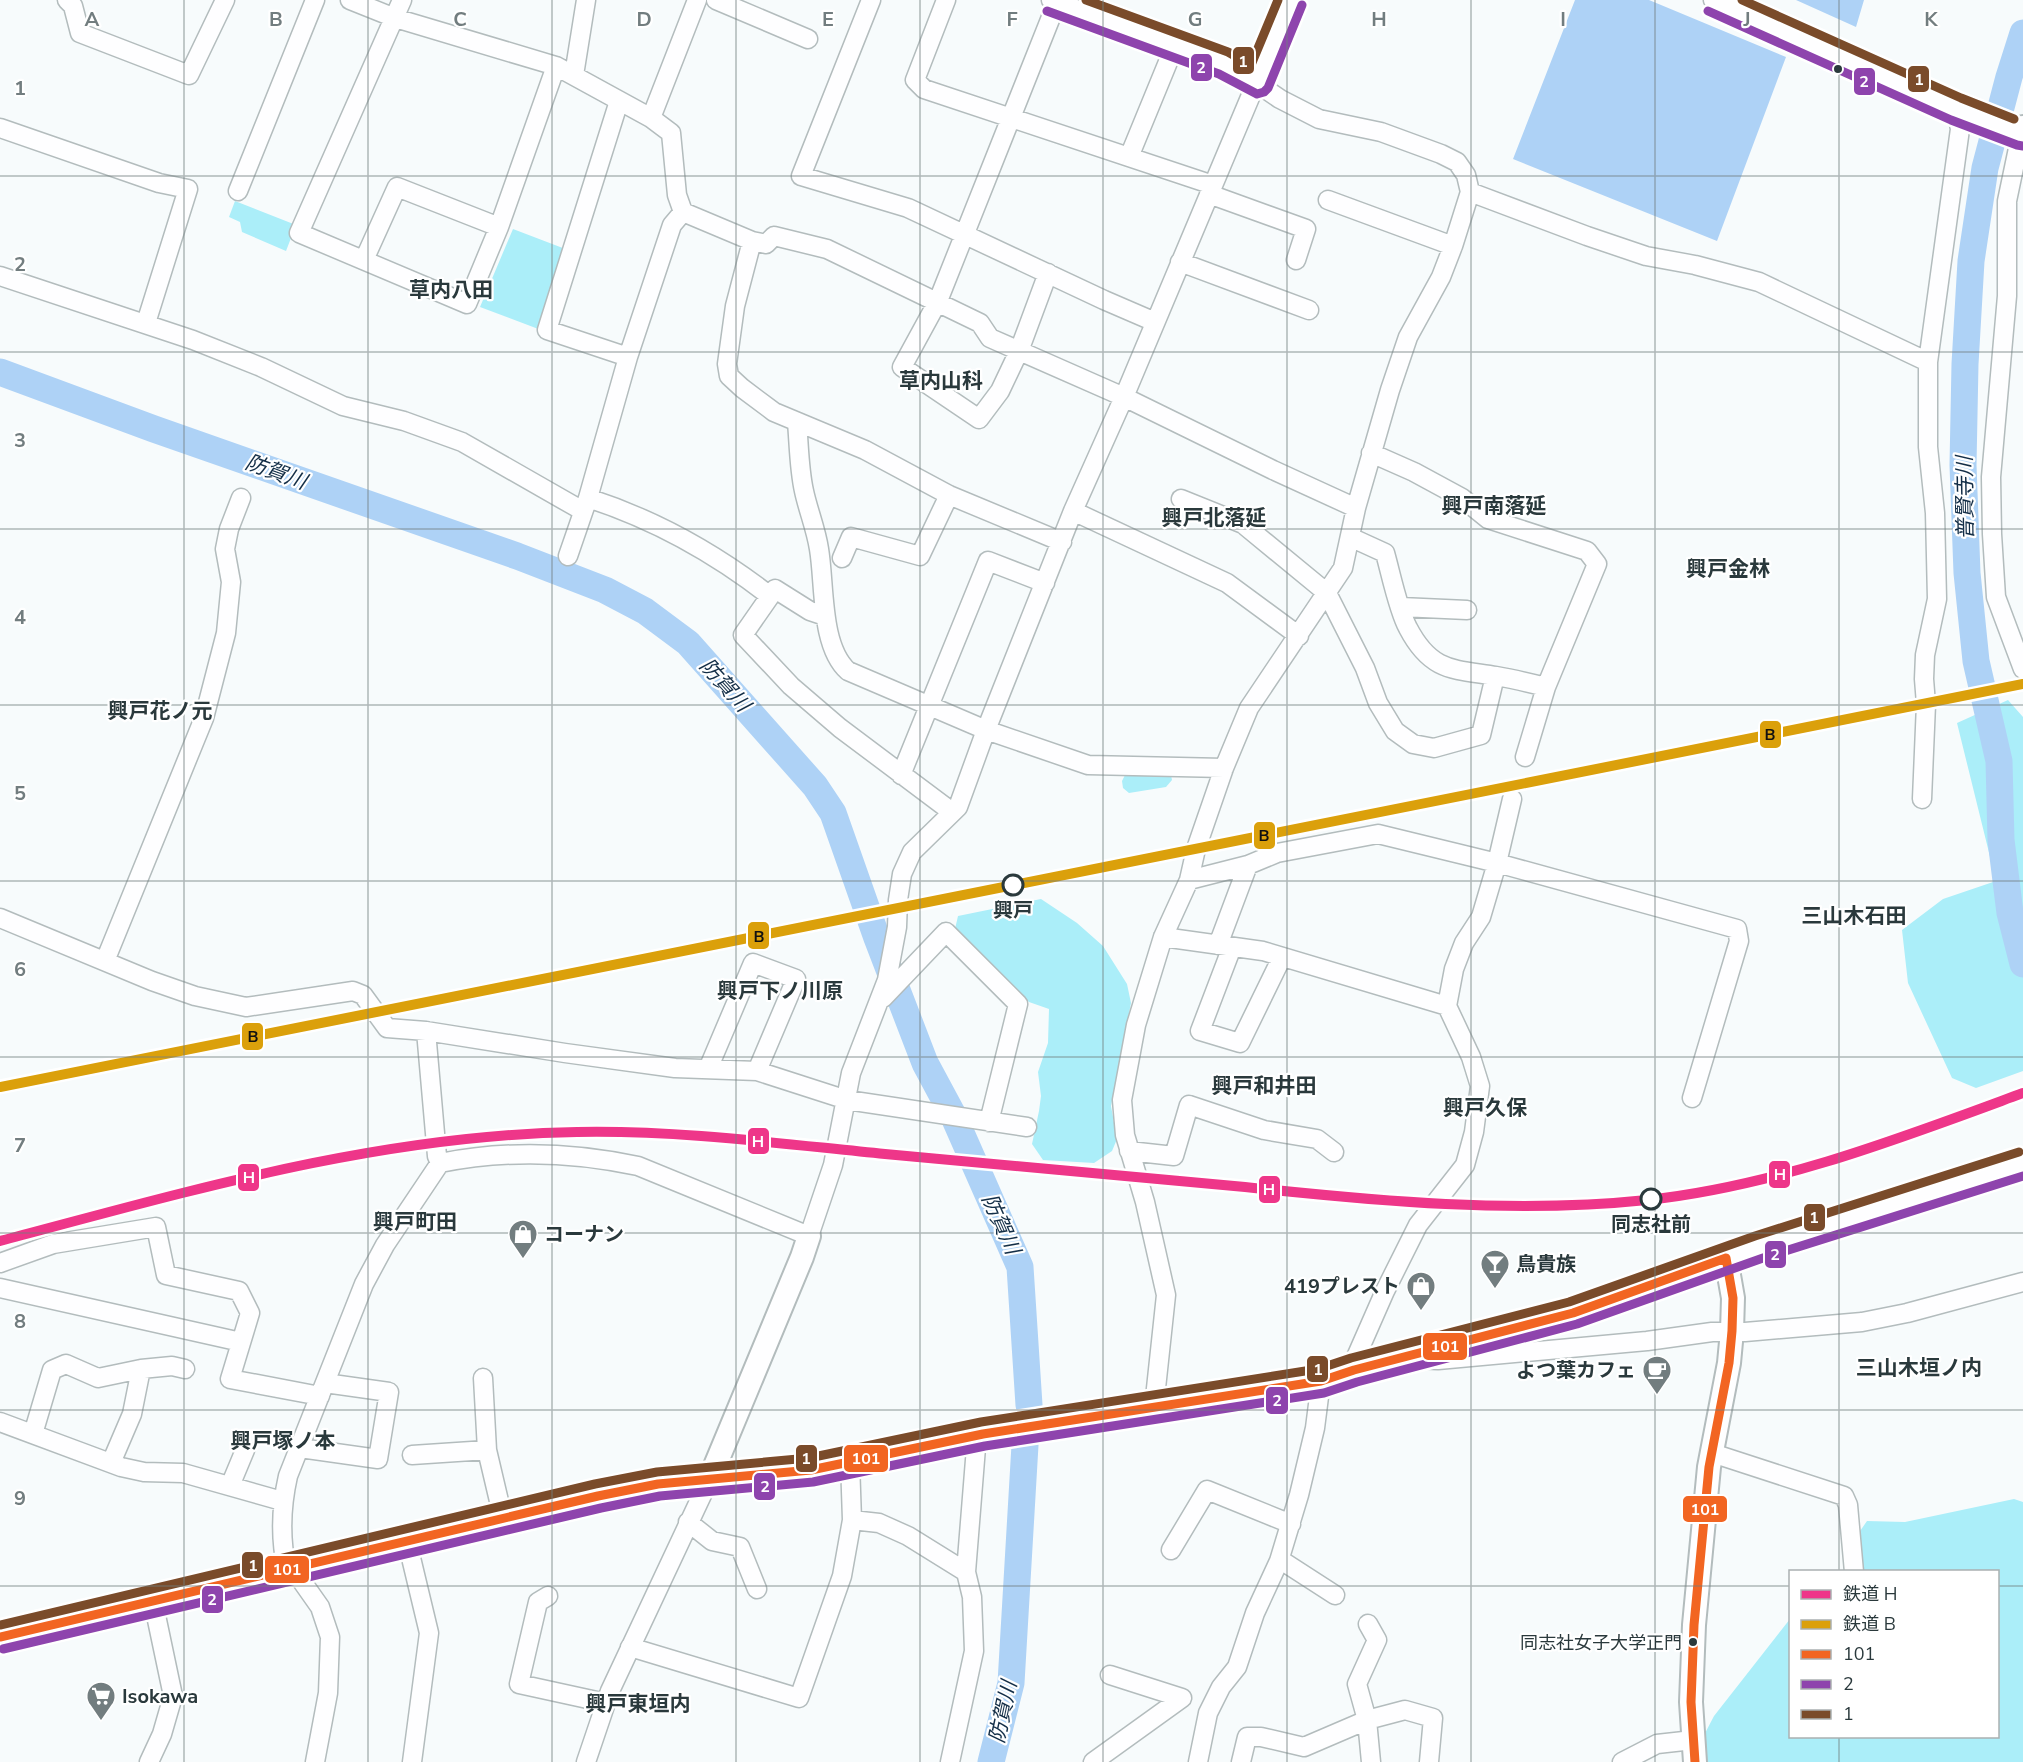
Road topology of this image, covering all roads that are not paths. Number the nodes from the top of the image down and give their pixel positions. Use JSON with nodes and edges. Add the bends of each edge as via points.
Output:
{"nodes":[{"id":1,"x":67,"y":0,"type":"edge"},
{"id":2,"x":225,"y":0,"type":"edge"},
{"id":3,"x":315,"y":0,"type":"edge"},
{"id":4,"x":350,"y":0,"type":"edge"},
{"id":5,"x":402,"y":0,"type":"edge"},
{"id":6,"x":586,"y":0,"type":"edge"},
{"id":7,"x":697,"y":0,"type":"edge"},
{"id":8,"x":716,"y":0,"type":"edge"},
{"id":9,"x":871,"y":0,"type":"edge"},
{"id":10,"x":946,"y":0,"type":"edge"},
{"id":11,"x":1291,"y":0,"type":"edge"},
{"id":12,"x":1713,"y":0,"type":"edge"},
{"id":13,"x":1054,"y":1,"type":"edge"},
{"id":14,"x":395,"y":18,"type":"junction"},
{"id":15,"x":808,"y":39,"type":"dead end"},
{"id":16,"x":1176,"y":45,"type":"junction"},
{"id":17,"x":556,"y":66,"type":"junction"},
{"id":18,"x":573,"y":75,"type":"junction"},
{"id":19,"x":1257,"y":82,"type":"junction"},
{"id":20,"x":619,"y":101,"type":"junction"},
{"id":21,"x":1964,"y":112,"type":"junction"},
{"id":22,"x":651,"y":118,"type":"junction"},
{"id":23,"x":1012,"y":118,"type":"junction"},
{"id":24,"x":0,"y":128,"type":"edge"},
{"id":25,"x":2019,"y":131,"type":"edge"},
{"id":26,"x":1129,"y":157,"type":"junction"},
{"id":27,"x":1211,"y":190,"type":"junction"},
{"id":28,"x":238,"y":191,"type":"dead end"},
{"id":29,"x":1470,"y":192,"type":"junction"},
{"id":30,"x":1328,"y":200,"type":"dead end"},
{"id":31,"x":683,"y":212,"type":"junction"},
{"id":32,"x":499,"y":227,"type":"junction"},
{"id":33,"x":963,"y":234,"type":"junction"},
{"id":34,"x":752,"y":241,"type":"junction"},
{"id":35,"x":1453,"y":246,"type":"junction"},
{"id":36,"x":364,"y":260,"type":"junction"},
{"id":37,"x":1296,"y":260,"type":"dead end"},
{"id":38,"x":1180,"y":262,"type":"junction"},
{"id":39,"x":1048,"y":273,"type":"junction"},
{"id":40,"x":0,"y":276,"type":"edge"},
{"id":41,"x":938,"y":301,"type":"junction"},
{"id":42,"x":1310,"y":309,"type":"dead end"},
{"id":43,"x":1155,"y":322,"type":"junction"},
{"id":44,"x":146,"y":323,"type":"junction"},
{"id":45,"x":1019,"y":351,"type":"junction"},
{"id":46,"x":628,"y":357,"type":"junction"},
{"id":47,"x":1928,"y":362,"type":"junction"},
{"id":48,"x":1124,"y":397,"type":"junction"},
{"id":49,"x":797,"y":422,"type":"junction"},
{"id":50,"x":1371,"y":453,"type":"junction"},
{"id":51,"x":949,"y":495,"type":"junction"},
{"id":52,"x":241,"y":498,"type":"dead end"},
{"id":53,"x":1181,"y":499,"type":"dead end"},
{"id":54,"x":586,"y":505,"type":"junction"},
{"id":55,"x":1356,"y":508,"type":"junction"},
{"id":56,"x":1073,"y":511,"type":"junction"},
{"id":57,"x":1350,"y":537,"type":"junction"},
{"id":58,"x":1062,"y":542,"type":"junction"},
{"id":59,"x":568,"y":556,"type":"dead end"},
{"id":60,"x":842,"y":558,"type":"dead end"},
{"id":61,"x":1045,"y":583,"type":"junction"},
{"id":62,"x":1327,"y":593,"type":"junction"},
{"id":63,"x":770,"y":596,"type":"junction"},
{"id":64,"x":1401,"y":607,"type":"junction"},
{"id":65,"x":1467,"y":610,"type":"dead end"},
{"id":66,"x":825,"y":616,"type":"junction"},
{"id":67,"x":1299,"y":636,"type":"junction"},
{"id":68,"x":2023,"y":669,"type":"edge"},
{"id":69,"x":1495,"y":676,"type":"junction"},
{"id":70,"x":1546,"y":687,"type":"junction"},
{"id":71,"x":930,"y":706,"type":"junction"},
{"id":72,"x":986,"y":730,"type":"junction"},
{"id":73,"x":1525,"y":757,"type":"dead end"},
{"id":74,"x":1224,"y":768,"type":"junction"},
{"id":75,"x":902,"y":775,"type":"junction"},
{"id":76,"x":1512,"y":799,"type":"dead end"},
{"id":77,"x":1922,"y":799,"type":"dead end"},
{"id":78,"x":952,"y":812,"type":"junction"},
{"id":79,"x":1497,"y":863,"type":"junction"},
{"id":80,"x":1248,"y":864,"type":"junction"},
{"id":81,"x":1189,"y":880,"type":"junction"},
{"id":82,"x":0,"y":918,"type":"edge"},
{"id":83,"x":1163,"y":937,"type":"junction"},
{"id":84,"x":1225,"y":946,"type":"junction"},
{"id":85,"x":1282,"y":957,"type":"junction"},
{"id":86,"x":105,"y":961,"type":"junction"},
{"id":87,"x":878,"y":1003,"type":"junction"},
{"id":88,"x":1447,"y":1006,"type":"junction"},
{"id":89,"x":426,"y":1031,"type":"junction"},
{"id":90,"x":708,"y":1069,"type":"junction"},
{"id":91,"x":758,"y":1071,"type":"junction"},
{"id":92,"x":1692,"y":1098,"type":"dead end"},
{"id":93,"x":847,"y":1101,"type":"junction"},
{"id":94,"x":989,"y":1122,"type":"junction"},
{"id":95,"x":1027,"y":1127,"type":"dead end"},
{"id":96,"x":1129,"y":1151,"type":"junction"},
{"id":97,"x":1334,"y":1152,"type":"dead end"},
{"id":98,"x":440,"y":1163,"type":"junction"},
{"id":99,"x":2023,"y":1163,"type":"edge"},
{"id":100,"x":809,"y":1236,"type":"junction"},
{"id":101,"x":1726,"y":1258,"type":"junction"},
{"id":102,"x":0,"y":1263,"type":"edge"},
{"id":103,"x":2023,"y":1282,"type":"edge"},
{"id":104,"x":0,"y":1288,"type":"edge"},
{"id":105,"x":1732,"y":1331,"type":"junction"},
{"id":106,"x":241,"y":1342,"type":"junction"},
{"id":107,"x":1400,"y":1359,"type":"junction"},
{"id":108,"x":184,"y":1369,"type":"dead end"},
{"id":109,"x":141,"y":1370,"type":"junction"},
{"id":110,"x":1354,"y":1370,"type":"junction"},
{"id":111,"x":483,"y":1378,"type":"dead end"},
{"id":112,"x":1321,"y":1381,"type":"junction"},
{"id":113,"x":322,"y":1389,"type":"junction"},
{"id":114,"x":1154,"y":1407,"type":"junction"},
{"id":115,"x":0,"y":1422,"type":"edge"},
{"id":116,"x":33,"y":1434,"type":"junction"},
{"id":117,"x":977,"y":1435,"type":"junction"},
{"id":118,"x":300,"y":1448,"type":"junction"},
{"id":119,"x":245,"y":1450,"type":"dead end"},
{"id":120,"x":487,"y":1450,"type":"junction"},
{"id":121,"x":1712,"y":1453,"type":"junction"},
{"id":122,"x":412,"y":1455,"type":"dead end"},
{"id":123,"x":850,"y":1462,"type":"junction"},
{"id":124,"x":111,"y":1463,"type":"junction"},
{"id":125,"x":710,"y":1478,"type":"junction"},
{"id":126,"x":230,"y":1486,"type":"junction"},
{"id":127,"x":282,"y":1501,"type":"junction"},
{"id":128,"x":503,"y":1518,"type":"junction"},
{"id":129,"x":852,"y":1520,"type":"junction"},
{"id":130,"x":688,"y":1522,"type":"junction"},
{"id":131,"x":1291,"y":1524,"type":"junction"},
{"id":132,"x":406,"y":1541,"type":"junction"},
{"id":133,"x":1171,"y":1550,"type":"dead end"},
{"id":134,"x":1279,"y":1561,"type":"junction"},
{"id":135,"x":292,"y":1568,"type":"junction"},
{"id":136,"x":1854,"y":1570,"type":"edge"},
{"id":137,"x":966,"y":1572,"type":"junction"},
{"id":138,"x":757,"y":1589,"type":"dead end"},
{"id":139,"x":548,"y":1596,"type":"dead end"},
{"id":140,"x":1335,"y":1596,"type":"dead end"},
{"id":141,"x":153,"y":1601,"type":"junction"},
{"id":142,"x":1368,"y":1624,"type":"dead end"},
{"id":143,"x":0,"y":1637,"type":"edge"},
{"id":144,"x":630,"y":1647,"type":"junction"},
{"id":145,"x":1110,"y":1676,"type":"dead end"},
{"id":146,"x":606,"y":1703,"type":"junction"},
{"id":147,"x":1367,"y":1720,"type":"junction"},
{"id":148,"x":1692,"y":1740,"type":"junction"},
{"id":149,"x":149,"y":1762,"type":"edge"},
{"id":150,"x":315,"y":1762,"type":"edge"},
{"id":151,"x":412,"y":1762,"type":"edge"},
{"id":152,"x":586,"y":1762,"type":"edge"},
{"id":153,"x":950,"y":1762,"type":"edge"},
{"id":154,"x":1093,"y":1762,"type":"edge"},
{"id":155,"x":1198,"y":1762,"type":"edge"},
{"id":156,"x":1241,"y":1762,"type":"edge"},
{"id":157,"x":1371,"y":1762,"type":"edge"},
{"id":158,"x":1429,"y":1762,"type":"edge"},
{"id":159,"x":1622,"y":1762,"type":"edge"},
{"id":160,"x":1695,"y":1762,"type":"edge"}],
"edges":[{"from":1,"to":2,"type":"street","via":[[73,6],[80,33],[189,75]]},
{"from":3,"to":28,"type":"street"},
{"from":4,"to":14,"type":"street"},
{"from":5,"to":14,"type":"street"},
{"from":6,"to":18,"type":"street"},
{"from":7,"to":22,"type":"street"},
{"from":8,"to":15,"type":"street"},
{"from":9,"to":33,"type":"street","via":[[801,176],[909,208]]},
{"from":10,"to":23,"type":"street","via":[[915,80],[924,89]]},
{"from":11,"to":19,"type":"street"},
{"from":12,"to":21,"type":"street"},
{"from":13,"to":16,"type":"street"},
{"from":13,"to":23,"type":"street"},
{"from":14,"to":17,"type":"street"},
{"from":14,"to":36,"type":"street","via":[[299,233]]},
{"from":16,"to":19,"type":"street","via":[[1224,63]]},
{"from":16,"to":26,"type":"street"},
{"from":17,"to":18,"type":"street"},
{"from":17,"to":32,"type":"street"},
{"from":18,"to":20,"type":"street"},
{"from":19,"to":27,"type":"street"},
{"from":19,"to":29,"type":"street","via":[[1319,119],[1382,132],[1457,162]]},
{"from":20,"to":22,"type":"street"},
{"from":20,"to":46,"type":"street","via":[[546,330]]},
{"from":21,"to":25,"type":"street"},
{"from":21,"to":47,"type":"street"},
{"from":22,"to":31,"type":"street","via":[[671,133],[677,195]]},
{"from":23,"to":26,"type":"street"},
{"from":23,"to":33,"type":"street"},
{"from":24,"to":44,"type":"street","via":[[159,183],[188,189]]},
{"from":25,"to":68,"type":"street","via":[[2007,201],[2007,296],[1991,477],[1996,597]]},
{"from":26,"to":27,"type":"street"},
{"from":27,"to":37,"type":"street","via":[[1306,229]]},
{"from":27,"to":38,"type":"street"},
{"from":29,"to":35,"type":"street"},
{"from":29,"to":47,"type":"street","via":[[1646,256],[1759,282]]},
{"from":30,"to":35,"type":"street"},
{"from":31,"to":34,"type":"street"},
{"from":31,"to":46,"type":"street","via":[[672,225]]},
{"from":32,"to":36,"type":"street","via":[[396,187]]},
{"from":32,"to":36,"type":"street","via":[[467,304]]},
{"from":33,"to":39,"type":"street"},
{"from":33,"to":41,"type":"street"},
{"from":34,"to":41,"type":"street","via":[[766,244],[774,236],[827,249]]},
{"from":34,"to":49,"type":"street","via":[[735,306],[727,364],[729,376],[774,412]]},
{"from":35,"to":50,"type":"street","via":[[1408,338]]},
{"from":38,"to":42,"type":"street"},
{"from":38,"to":43,"type":"street"},
{"from":39,"to":43,"type":"street"},
{"from":39,"to":45,"type":"street"},
{"from":40,"to":44,"type":"street"},
{"from":41,"to":45,"type":"street","via":[[980,323],[990,338]]},
{"from":41,"to":45,"type":"street","via":[[902,368],[979,419],[1000,391]]},
{"from":43,"to":48,"type":"street"},
{"from":44,"to":54,"type":"street","via":[[261,367],[343,406],[404,421],[462,442]]},
{"from":45,"to":48,"type":"street"},
{"from":46,"to":54,"type":"street"},
{"from":47,"to":77,"type":"street","via":[[1928,447],[1935,513],[1937,599],[1925,655]]},
{"from":48,"to":55,"type":"street"},
{"from":48,"to":56,"type":"street"},
{"from":49,"to":51,"type":"street","via":[[865,450]]},
{"from":49,"to":66,"type":"street","via":[[803,489],[823,570]]},
{"from":50,"to":55,"type":"street"},
{"from":50,"to":70,"type":"street","via":[[1462,498],[1488,519],[1587,551],[1597,564]]},
{"from":51,"to":58,"type":"street"},
{"from":51,"to":60,"type":"street","via":[[920,556],[850,537]]},
{"from":52,"to":86,"type":"street","via":[[225,549],[231,582],[226,633],[204,718]]},
{"from":53,"to":62,"type":"street","via":[[1243,524]]},
{"from":54,"to":59,"type":"street"},
{"from":54,"to":63,"type":"street","via":[[621,509],[737,571]]},
{"from":55,"to":57,"type":"street"},
{"from":56,"to":58,"type":"street"},
{"from":56,"to":67,"type":"street","via":[[1227,583]]},
{"from":57,"to":62,"type":"street","via":[[1343,568]]},
{"from":57,"to":64,"type":"street","via":[[1384,553]]},
{"from":58,"to":61,"type":"street"},
{"from":61,"to":71,"type":"street","via":[[988,561]]},
{"from":61,"to":72,"type":"street"},
{"from":62,"to":67,"type":"street"},
{"from":62,"to":69,"type":"street","via":[[1378,703],[1395,731],[1413,744],[1434,748],[1481,735]]},
{"from":63,"to":66,"type":"street","via":[[775,589]]},
{"from":63,"to":75,"type":"street","via":[[743,635],[791,686]]},
{"from":64,"to":65,"type":"street"},
{"from":64,"to":69,"type":"street","via":[[1407,627],[1423,651],[1440,665]]},
{"from":66,"to":71,"type":"street","via":[[841,666]]},
{"from":67,"to":74,"type":"street","via":[[1249,708]]},
{"from":69,"to":70,"type":"street"},
{"from":70,"to":73,"type":"street"},
{"from":71,"to":72,"type":"street"},
{"from":71,"to":75,"type":"street"},
{"from":72,"to":74,"type":"street","via":[[1088,765]]},
{"from":72,"to":78,"type":"street","via":[[958,807]]},
{"from":74,"to":81,"type":"street"},
{"from":75,"to":78,"type":"street"},
{"from":76,"to":79,"type":"street"},
{"from":78,"to":87,"type":"street","via":[[912,852],[902,874],[894,951]]},
{"from":79,"to":80,"type":"street","via":[[1378,834],[1277,853]]},
{"from":79,"to":88,"type":"street","via":[[1481,917],[1464,943],[1454,969]]},
{"from":79,"to":92,"type":"street","via":[[1737,929],[1739,942]]},
{"from":80,"to":81,"type":"street"},
{"from":80,"to":84,"type":"street"},
{"from":81,"to":83,"type":"street"},
{"from":82,"to":86,"type":"street"},
{"from":83,"to":84,"type":"street"},
{"from":83,"to":96,"type":"street","via":[[1136,1025],[1122,1101]]},
{"from":84,"to":85,"type":"street"},
{"from":84,"to":85,"type":"street","via":[[1200,1031],[1240,1044]]},
{"from":85,"to":88,"type":"street"},
{"from":86,"to":89,"type":"street","via":[[195,996],[246,1007],[353,992],[363,995],[387,1028]]},
{"from":87,"to":93,"type":"street","via":[[851,1073]]},
{"from":87,"to":94,"type":"street","via":[[946,932],[1018,1004]]},
{"from":88,"to":110,"type":"street","via":[[1472,1057],[1479,1086],[1474,1131],[1465,1165],[1406,1246],[1356,1357]]},
{"from":89,"to":90,"type":"street","via":[[675,1068]]},
{"from":89,"to":98,"type":"street"},
{"from":90,"to":91,"type":"street"},
{"from":90,"to":91,"type":"street","via":[[753,963],[796,979]]},
{"from":91,"to":93,"type":"street"},
{"from":93,"to":94,"type":"street"},
{"from":93,"to":100,"type":"street","via":[[833,1165]]},
{"from":94,"to":95,"type":"street"},
{"from":96,"to":97,"type":"street","via":[[1174,1156],[1189,1105],[1264,1130],[1317,1139]]},
{"from":96,"to":114,"type":"street","via":[[1166,1295]]},
{"from":98,"to":100,"type":"street","via":[[529,1155],[611,1160],[638,1166]]},
{"from":98,"to":113,"type":"street","via":[[364,1284]]},
{"from":99,"to":101,"type":"street"},
{"from":100,"to":125,"type":"street"},
{"from":101,"to":105,"type":"street","via":[[1733,1298]]},
{"from":101,"to":107,"type":"street","via":[[1573,1313]]},
{"from":102,"to":106,"type":"street","via":[[53,1244],[156,1227],[165,1275],[239,1291],[250,1313]]},
{"from":103,"to":105,"type":"street","via":[[1862,1322]]},
{"from":104,"to":106,"type":"street"},
{"from":105,"to":107,"type":"street","via":[[1438,1360]]},
{"from":105,"to":121,"type":"street"},
{"from":106,"to":113,"type":"street","via":[[230,1378]]},
{"from":107,"to":110,"type":"street"},
{"from":108,"to":109,"type":"street","via":[[172,1366]]},
{"from":109,"to":116,"type":"street","via":[[98,1378],[66,1364],[52,1370]]},
{"from":109,"to":124,"type":"street","via":[[132,1414]]},
{"from":110,"to":112,"type":"street"},
{"from":111,"to":120,"type":"street"},
{"from":112,"to":114,"type":"street"},
{"from":112,"to":131,"type":"street","via":[[1315,1428]]},
{"from":113,"to":118,"type":"street"},
{"from":113,"to":118,"type":"street","via":[[389,1392],[378,1460]]},
{"from":114,"to":117,"type":"street"},
{"from":115,"to":116,"type":"street"},
{"from":116,"to":124,"type":"street"},
{"from":117,"to":123,"type":"street"},
{"from":117,"to":137,"type":"street"},
{"from":118,"to":127,"type":"street"},
{"from":119,"to":126,"type":"street"},
{"from":120,"to":122,"type":"street"},
{"from":120,"to":128,"type":"street"},
{"from":121,"to":136,"type":"street","via":[[1844,1496]]},
{"from":121,"to":148,"type":"street","via":[[1694,1625]]},
{"from":123,"to":125,"type":"street","via":[[780,1474]]},
{"from":123,"to":129,"type":"street"},
{"from":124,"to":126,"type":"street","via":[[144,1472],[183,1473]]},
{"from":125,"to":128,"type":"street","via":[[648,1486]]},
{"from":125,"to":130,"type":"street"},
{"from":126,"to":127,"type":"street"},
{"from":127,"to":135,"type":"street","via":[[283,1554]]},
{"from":128,"to":132,"type":"street"},
{"from":129,"to":137,"type":"street","via":[[879,1523],[908,1536]]},
{"from":129,"to":144,"type":"street","via":[[842,1576],[799,1698]]},
{"from":130,"to":138,"type":"street","via":[[712,1541],[740,1547]]},
{"from":130,"to":144,"type":"street"},
{"from":131,"to":133,"type":"street","via":[[1207,1490]]},
{"from":131,"to":134,"type":"street"},
{"from":132,"to":135,"type":"street"},
{"from":132,"to":151,"type":"street","via":[[429,1633]]},
{"from":134,"to":140,"type":"street"},
{"from":134,"to":155,"type":"street","via":[[1255,1613],[1237,1667],[1208,1713]]},
{"from":135,"to":141,"type":"street"},
{"from":135,"to":150,"type":"street","via":[[320,1607],[330,1637],[328,1693]]},
{"from":137,"to":153,"type":"street","via":[[972,1597],[974,1652]]},
{"from":139,"to":146,"type":"street","via":[[538,1602],[519,1684]]},
{"from":141,"to":143,"type":"street"},
{"from":141,"to":149,"type":"street","via":[[173,1696]]},
{"from":142,"to":147,"type":"street","via":[[1377,1640],[1357,1684]]},
{"from":144,"to":146,"type":"street"},
{"from":145,"to":154,"type":"street","via":[[1182,1698]]},
{"from":146,"to":152,"type":"street"},
{"from":147,"to":156,"type":"street","via":[[1304,1747],[1247,1737]]},
{"from":147,"to":157,"type":"street"},
{"from":147,"to":158,"type":"street","via":[[1405,1710],[1433,1718]]},
{"from":148,"to":159,"type":"street","via":[[1657,1744]]},
{"from":148,"to":160,"type":"street"}]}
